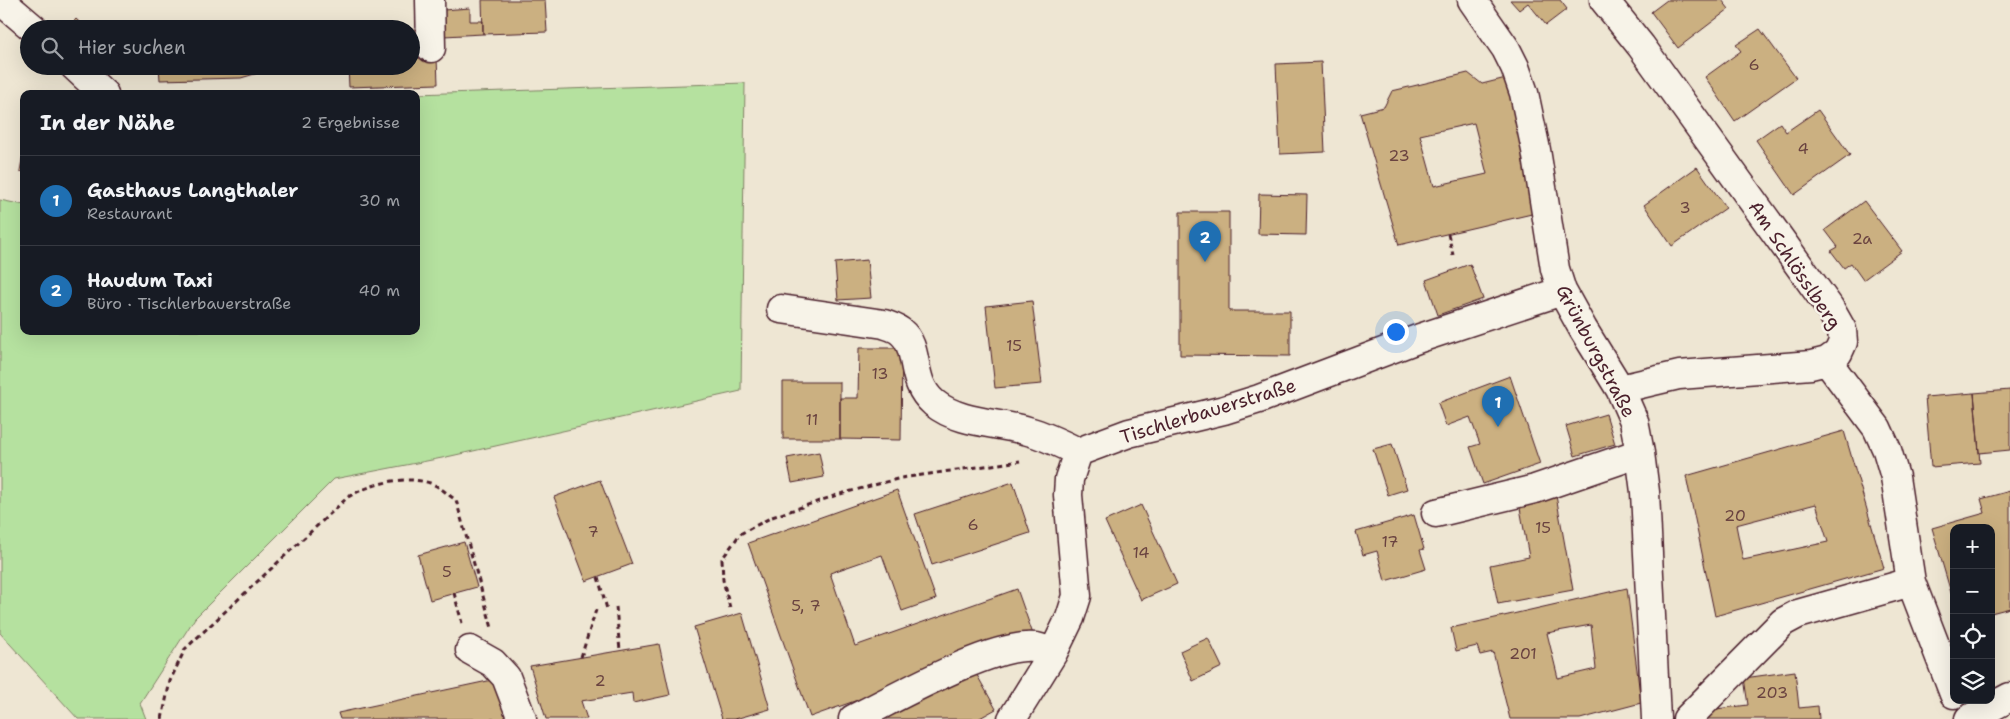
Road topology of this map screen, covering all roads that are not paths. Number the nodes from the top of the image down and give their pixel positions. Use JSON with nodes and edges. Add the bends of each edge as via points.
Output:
{"nodes":[{"id":1,"x":0,"y":0,"type":"edge"},
{"id":2,"x":430,"y":0,"type":"edge"},
{"id":3,"x":1472,"y":0,"type":"edge"},
{"id":4,"x":1604,"y":0,"type":"edge"},
{"id":5,"x":23,"y":20,"type":"edge"},
{"id":6,"x":431,"y":48,"type":"dead end"},
{"id":7,"x":84,"y":75,"type":"edge"},
{"id":8,"x":100,"y":90,"type":"edge"},
{"id":9,"x":1562,"y":291,"type":"junction"},
{"id":10,"x":781,"y":308,"type":"dead end"},
{"id":11,"x":1827,"y":361,"type":"junction"},
{"id":12,"x":1620,"y":389,"type":"junction"},
{"id":13,"x":1078,"y":452,"type":"junction"},
{"id":14,"x":1640,"y":453,"type":"junction"},
{"id":15,"x":1436,"y":513,"type":"dead end"},
{"id":16,"x":1911,"y":582,"type":"junction"},
{"id":17,"x":470,"y":650,"type":"dead end"},
{"id":18,"x":1053,"y":653,"type":"junction"},
{"id":19,"x":1950,"y":684,"type":"edge"},
{"id":20,"x":2010,"y":697,"type":"edge"},
{"id":21,"x":1959,"y":704,"type":"edge"},
{"id":22,"x":522,"y":719,"type":"edge"},
{"id":23,"x":853,"y":719,"type":"edge"},
{"id":24,"x":1012,"y":719,"type":"edge"},
{"id":25,"x":1656,"y":719,"type":"edge"},
{"id":26,"x":1687,"y":719,"type":"edge"},
{"id":27,"x":1967,"y":719,"type":"edge"}],
"edges":[{"from":1,"to":5,"type":"street"},
{"from":2,"to":6,"type":"street"},
{"from":3,"to":9,"type":"street","name":"Grünburgstraße","via":[[1506,49],[1524,93],[1555,269]]},
{"from":4,"to":11,"type":"street","name":"Am Schlösslberg","via":[[1829,307],[1842,330],[1843,342],[1838,353]]},
{"from":7,"to":8,"type":"street"},
{"from":9,"to":12,"type":"street","name":"Grünburgstraße"},
{"from":9,"to":13,"type":"street","name":"Tischlerbauerstraße","via":[[1420,338],[1259,399],[1129,433]]},
{"from":10,"to":13,"type":"street","via":[[884,324],[900,330],[911,345],[916,375],[923,391],[947,413],[1028,431]]},
{"from":11,"to":12,"type":"street","name":"Am Schlösslberg","via":[[1679,375]]},
{"from":11,"to":16,"type":"street","via":[[1877,428],[1887,450],[1895,477]]},
{"from":12,"to":14,"type":"street","name":"Grünburgstraße","via":[[1634,421]]},
{"from":13,"to":18,"type":"street","via":[[1069,479],[1068,495],[1077,596]]},
{"from":14,"to":15,"type":"street","via":[[1535,489]]},
{"from":14,"to":25,"type":"street","name":"Grünburgstraße"},
{"from":16,"to":19,"type":"street"},
{"from":16,"to":26,"type":"street","via":[[1798,614],[1783,622]]},
{"from":17,"to":22,"type":"street","via":[[493,663],[506,677]]},
{"from":18,"to":23,"type":"street","via":[[1036,646],[994,653]]},
{"from":18,"to":24,"type":"street"},
{"from":20,"to":27,"type":"street"},
{"from":21,"to":27,"type":"street"}]}
